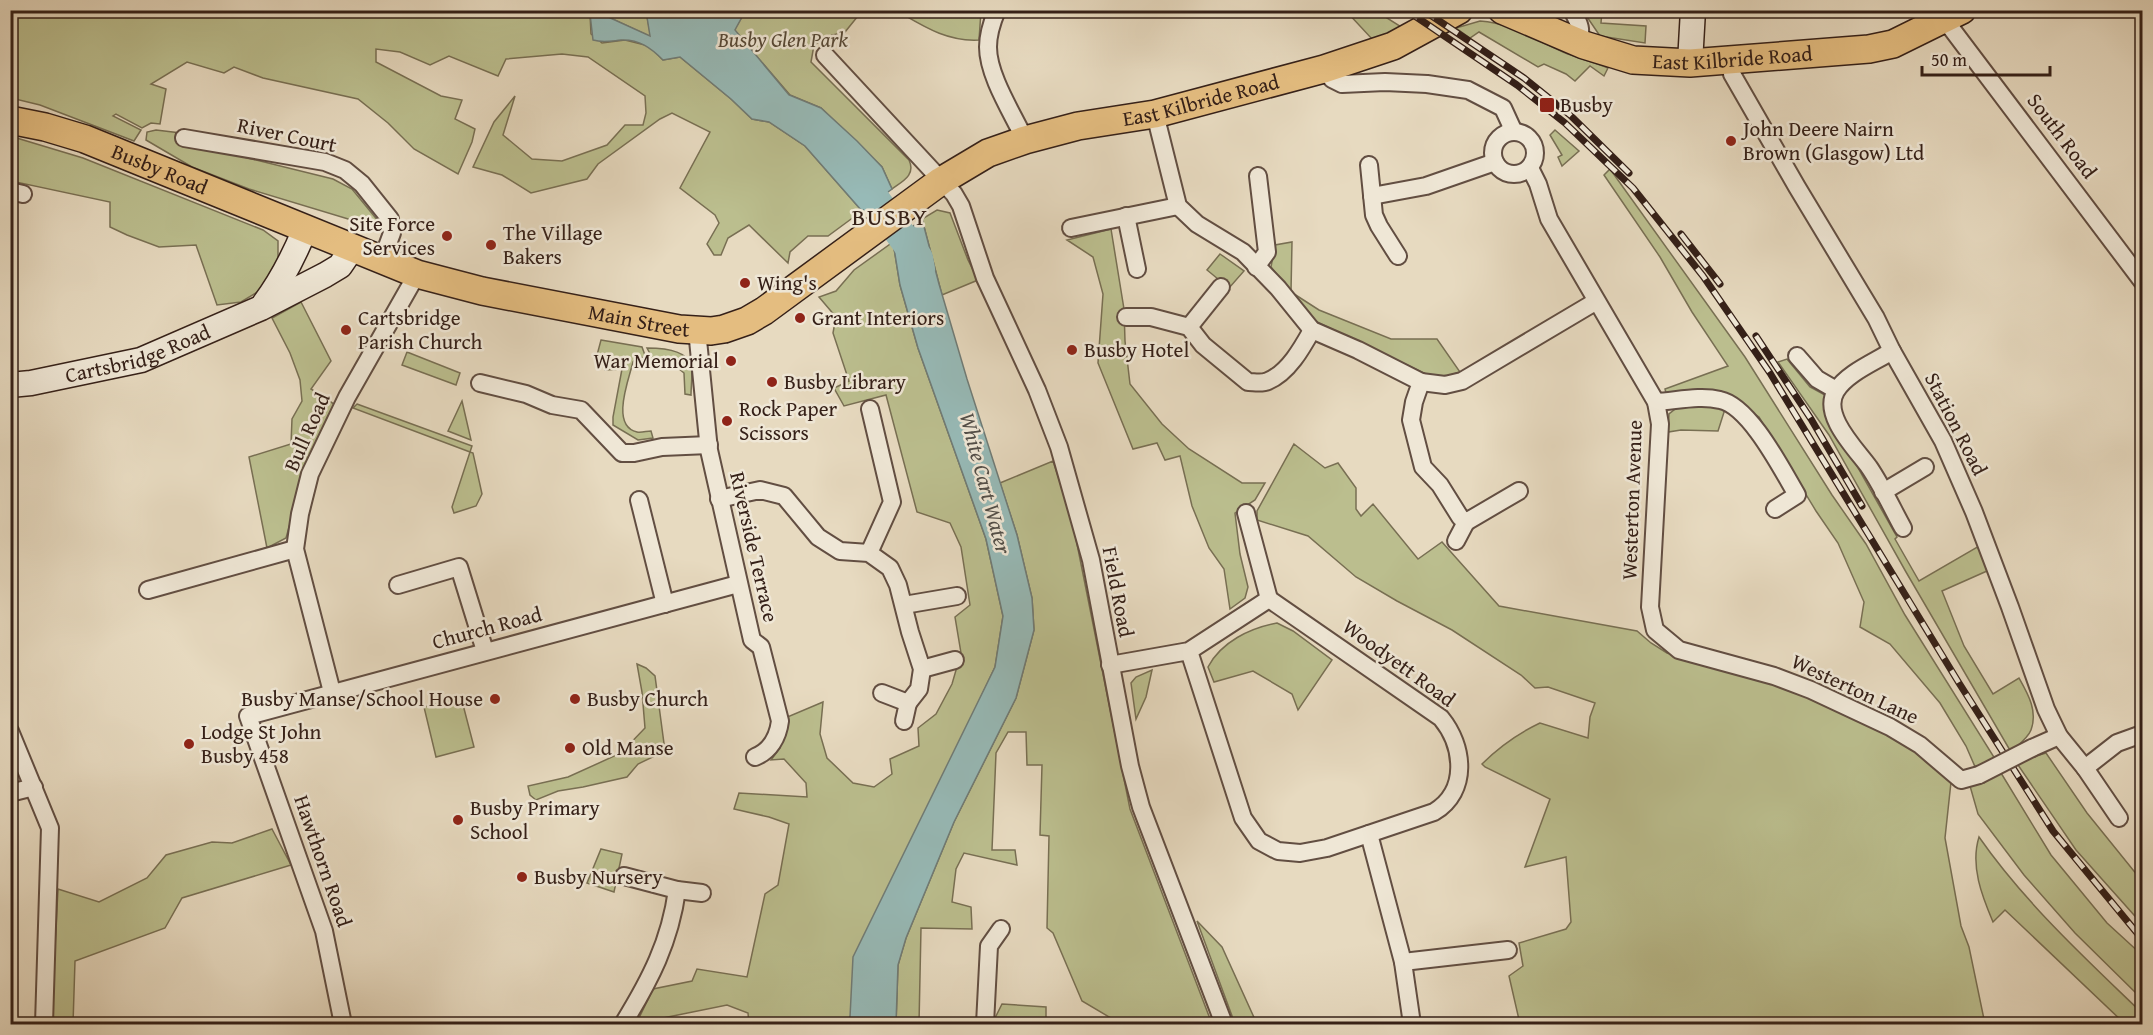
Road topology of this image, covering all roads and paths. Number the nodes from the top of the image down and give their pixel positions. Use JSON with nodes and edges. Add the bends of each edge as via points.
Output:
{"nodes":[{"id":1,"x":997,"y":10,"type":"edge"},
{"id":2,"x":1459,"y":10,"type":"edge"},
{"id":3,"x":1502,"y":10,"type":"edge"},
{"id":4,"x":1572,"y":10,"type":"edge"},
{"id":5,"x":1693,"y":10,"type":"edge"},
{"id":6,"x":1954,"y":15,"type":"edge"},
{"id":7,"x":1578,"y":43,"type":"junction"},
{"id":8,"x":825,"y":55,"type":"dead end"},
{"id":9,"x":1731,"y":60,"type":"junction"},
{"id":10,"x":1690,"y":63,"type":"junction"},
{"id":11,"x":1324,"y":69,"type":"junction"},
{"id":12,"x":1155,"y":114,"type":"junction"},
{"id":13,"x":10,"y":120,"type":"edge"},
{"id":14,"x":1514,"y":132,"type":"junction"},
{"id":15,"x":184,"y":138,"type":"dead end"},
{"id":16,"x":1025,"y":140,"type":"junction"},
{"id":17,"x":1495,"y":162,"type":"junction"},
{"id":18,"x":1369,"y":165,"type":"dead end"},
{"id":19,"x":1530,"y":168,"type":"junction"},
{"id":20,"x":1258,"y":176,"type":"dead end"},
{"id":21,"x":940,"y":181,"type":"junction"},
{"id":22,"x":1372,"y":196,"type":"junction"},
{"id":23,"x":1178,"y":206,"type":"junction"},
{"id":24,"x":1126,"y":216,"type":"junction"},
{"id":25,"x":1071,"y":228,"type":"dead end"},
{"id":26,"x":305,"y":229,"type":"junction"},
{"id":27,"x":352,"y":246,"type":"junction"},
{"id":28,"x":1398,"y":256,"type":"dead end"},
{"id":29,"x":382,"y":260,"type":"junction"},
{"id":30,"x":1256,"y":267,"type":"junction"},
{"id":31,"x":1137,"y":269,"type":"dead end"},
{"id":32,"x":417,"y":274,"type":"junction"},
{"id":33,"x":2142,"y":281,"type":"edge"},
{"id":34,"x":1221,"y":287,"type":"dead end"},
{"id":35,"x":1595,"y":302,"type":"junction"},
{"id":36,"x":261,"y":308,"type":"junction"},
{"id":37,"x":1126,"y":317,"type":"dead end"},
{"id":38,"x":1189,"y":327,"type":"junction"},
{"id":39,"x":697,"y":330,"type":"junction"},
{"id":40,"x":1312,"y":330,"type":"junction"},
{"id":41,"x":1892,"y":351,"type":"junction"},
{"id":42,"x":1797,"y":356,"type":"dead end"},
{"id":43,"x":1421,"y":382,"type":"junction"},
{"id":44,"x":480,"y":383,"type":"dead end"},
{"id":45,"x":10,"y":385,"type":"edge"},
{"id":46,"x":1836,"y":390,"type":"junction"},
{"id":47,"x":1656,"y":402,"type":"junction"},
{"id":48,"x":870,"y":409,"type":"dead end"},
{"id":49,"x":709,"y":445,"type":"junction"},
{"id":50,"x":1925,"y":467,"type":"dead end"},
{"id":51,"x":1519,"y":491,"type":"dead end"},
{"id":52,"x":1883,"y":492,"type":"junction"},
{"id":53,"x":719,"y":499,"type":"junction"},
{"id":54,"x":639,"y":500,"type":"dead end"},
{"id":55,"x":1775,"y":509,"type":"dead end"},
{"id":56,"x":1246,"y":513,"type":"dead end"},
{"id":57,"x":1466,"y":522,"type":"junction"},
{"id":58,"x":1902,"y":528,"type":"dead end"},
{"id":59,"x":1456,"y":541,"type":"dead end"},
{"id":60,"x":295,"y":549,"type":"junction"},
{"id":61,"x":869,"y":553,"type":"junction"},
{"id":62,"x":738,"y":584,"type":"junction"},
{"id":63,"x":398,"y":585,"type":"dead end"},
{"id":64,"x":148,"y":590,"type":"dead end"},
{"id":65,"x":957,"y":596,"type":"dead end"},
{"id":66,"x":1269,"y":599,"type":"junction"},
{"id":67,"x":665,"y":604,"type":"junction"},
{"id":68,"x":904,"y":605,"type":"junction"},
{"id":69,"x":1655,"y":630,"type":"joint"},
{"id":70,"x":485,"y":651,"type":"junction"},
{"id":71,"x":1189,"y":651,"type":"junction"},
{"id":72,"x":955,"y":660,"type":"dead end"},
{"id":73,"x":1110,"y":664,"type":"junction"},
{"id":74,"x":922,"y":669,"type":"junction"},
{"id":75,"x":332,"y":692,"type":"junction"},
{"id":76,"x":882,"y":693,"type":"dead end"},
{"id":77,"x":908,"y":703,"type":"junction"},
{"id":78,"x":248,"y":716,"type":"joint"},
{"id":79,"x":904,"y":721,"type":"dead end"},
{"id":80,"x":10,"y":731,"type":"edge"},
{"id":81,"x":2142,"y":734,"type":"edge"},
{"id":82,"x":2059,"y":736,"type":"junction"},
{"id":83,"x":755,"y":757,"type":"dead end"},
{"id":84,"x":2085,"y":768,"type":"junction"},
{"id":85,"x":34,"y":787,"type":"junction"},
{"id":86,"x":10,"y":793,"type":"edge"},
{"id":87,"x":2119,"y":818,"type":"dead end"},
{"id":88,"x":1369,"y":834,"type":"junction"},
{"id":89,"x":624,"y":876,"type":"dead end"},
{"id":90,"x":677,"y":890,"type":"junction"},
{"id":91,"x":702,"y":893,"type":"dead end"},
{"id":92,"x":1001,"y":928,"type":"dead end"},
{"id":93,"x":1508,"y":950,"type":"dead end"},
{"id":94,"x":1403,"y":962,"type":"junction"},
{"id":95,"x":44,"y":1024,"type":"edge"},
{"id":96,"x":343,"y":1024,"type":"edge"},
{"id":97,"x":623,"y":1024,"type":"edge"},
{"id":98,"x":985,"y":1024,"type":"edge"},
{"id":99,"x":1224,"y":1024,"type":"edge"},
{"id":100,"x":1412,"y":1024,"type":"edge"}],
"edges":[{"from":1,"to":16,"type":"street","via":[[988,49],[997,82]]},
{"from":2,"to":11,"type":"main road","name":"East Kilbride Road","via":[[1393,46]]},
{"from":3,"to":7,"type":"main road","name":"East Kilbride Road"},
{"from":4,"to":7,"type":"street","via":[[1581,25]]},
{"from":5,"to":10,"type":"street"},
{"from":6,"to":9,"type":"main road","name":"East Kilbride Road","via":[[1893,44],[1869,50]]},
{"from":6,"to":33,"type":"street","name":"South Road"},
{"from":7,"to":10,"type":"main road","name":"East Kilbride Road","via":[[1633,60]]},
{"from":8,"to":21,"type":"street","name":"Field Road"},
{"from":9,"to":10,"type":"main road","name":"East Kilbride Road"},
{"from":9,"to":41,"type":"street","name":"Station Road","via":[[1732,74]]},
{"from":11,"to":12,"type":"main road","name":"East Kilbride Road"},
{"from":11,"to":14,"type":"street","via":[[1342,84],[1386,82],[1468,90],[1503,108]]},
{"from":12,"to":16,"type":"main road","name":"East Kilbride Road","via":[[1077,126]]},
{"from":12,"to":23,"type":"street"},
{"from":13,"to":26,"type":"main road","name":"Busby Road","via":[[85,139]]},
{"from":14,"to":17,"type":"street","via":[[1497,142]]},
{"from":14,"to":19,"type":"street","via":[[1529,138],[1534,145],[1536,153]]},
{"from":15,"to":29,"type":"street","name":"River Court","via":[[325,162],[345,170],[362,184],[390,219],[392,233]]},
{"from":16,"to":21,"type":"main road","name":"East Kilbride Road","via":[[988,153]]},
{"from":17,"to":19,"type":"street","via":[[1511,174]]},
{"from":17,"to":22,"type":"street","via":[[1426,186]]},
{"from":18,"to":22,"type":"street"},
{"from":19,"to":35,"type":"street","name":"Westerton Avenue","via":[[1549,219]]},
{"from":20,"to":30,"type":"street","via":[[1267,252]]},
{"from":21,"to":39,"type":"main road","name":"Main Street","via":[[764,311],[724,329]]},
{"from":21,"to":73,"type":"street","name":"Field Road","via":[[961,206],[985,278],[1059,447],[1090,560]]},
{"from":22,"to":28,"type":"street","via":[[1374,215]]},
{"from":23,"to":24,"type":"street"},
{"from":23,"to":30,"type":"street","via":[[1197,224],[1243,252]]},
{"from":24,"to":25,"type":"street"},
{"from":24,"to":31,"type":"street"},
{"from":26,"to":27,"type":"main road","name":"Main Street"},
{"from":26,"to":36,"type":"street","name":"Cartsbridge Road","via":[[279,284]]},
{"from":27,"to":29,"type":"main road","name":"Main Street"},
{"from":27,"to":36,"type":"street","name":"Cartsbridge Road","via":[[340,266]]},
{"from":29,"to":32,"type":"main road","name":"Main Street"},
{"from":30,"to":40,"type":"street"},
{"from":32,"to":39,"type":"main road","name":"Main Street","via":[[509,298]]},
{"from":32,"to":60,"type":"street","name":"Bull Road","via":[[347,397],[310,474]]},
{"from":34,"to":38,"type":"street"},
{"from":35,"to":43,"type":"street","via":[[1462,381],[1445,385]]},
{"from":35,"to":47,"type":"street","name":"Westerton Avenue"},
{"from":36,"to":45,"type":"street","name":"Cartsbridge Road","via":[[141,360]]},
{"from":37,"to":38,"type":"street","via":[[1151,317]]},
{"from":38,"to":40,"type":"street","via":[[1203,345],[1248,382],[1269,381],[1287,367]]},
{"from":39,"to":49,"type":"street","name":"Riverside Terrace"},
{"from":40,"to":43,"type":"street"},
{"from":41,"to":46,"type":"street"},
{"from":41,"to":82,"type":"street","name":"Station Road","via":[[1943,441]]},
{"from":42,"to":46,"type":"street","via":[[1817,380]]},
{"from":43,"to":57,"type":"street","via":[[1411,420],[1422,468],[1440,485]]},
{"from":44,"to":49,"type":"street","via":[[581,410],[622,453]]},
{"from":46,"to":52,"type":"street","via":[[1832,402],[1839,427]]},
{"from":47,"to":55,"type":"street","via":[[1710,399],[1723,400],[1735,407],[1764,438],[1797,495]]},
{"from":47,"to":69,"type":"street","name":"Westerton Avenue","via":[[1660,424],[1650,607]]},
{"from":48,"to":61,"type":"street","via":[[892,502]]},
{"from":49,"to":53,"type":"street","name":"Riverside Terrace"},
{"from":50,"to":52,"type":"street"},
{"from":51,"to":57,"type":"street"},
{"from":52,"to":58,"type":"street"},
{"from":53,"to":61,"type":"street","via":[[759,490],[784,496],[818,537],[840,551]]},
{"from":53,"to":62,"type":"street","name":"Riverside Terrace"},
{"from":54,"to":67,"type":"street"},
{"from":56,"to":66,"type":"street"},
{"from":57,"to":59,"type":"street"},
{"from":60,"to":64,"type":"street"},
{"from":60,"to":75,"type":"street","name":"Bull Road"},
{"from":61,"to":68,"type":"street","via":[[890,568]]},
{"from":62,"to":67,"type":"street","name":"Church Road"},
{"from":62,"to":83,"type":"street","name":"Riverside Terrace","via":[[752,640],[761,647],[780,721],[765,753]]},
{"from":63,"to":70,"type":"street","via":[[459,567]]},
{"from":65,"to":68,"type":"street"},
{"from":66,"to":71,"type":"street"},
{"from":66,"to":88,"type":"street","name":"Woodyett Road","via":[[1425,706],[1452,730],[1459,766],[1453,794],[1445,805]]},
{"from":67,"to":70,"type":"street","name":"Church Road"},
{"from":68,"to":74,"type":"street"},
{"from":69,"to":82,"type":"street","name":"Westerton Lane","bridge":true,"via":[[1679,650],[1774,676],[1890,727],[1920,745],[1962,780]]},
{"from":70,"to":75,"type":"street","name":"Church Road"},
{"from":71,"to":73,"type":"street"},
{"from":71,"to":88,"type":"street","name":"Woodyett Road","via":[[1243,818],[1259,842],[1278,851],[1300,854]]},
{"from":72,"to":74,"type":"street"},
{"from":73,"to":99,"type":"street","name":"Field Road","via":[[1141,807]]},
{"from":74,"to":77,"type":"street","via":[[919,689]]},
{"from":75,"to":78,"type":"street","name":"Church Road"},
{"from":76,"to":77,"type":"street"},
{"from":77,"to":79,"type":"street"},
{"from":78,"to":96,"type":"street","name":"Hawthorn Road","via":[[324,932]]},
{"from":80,"to":85,"type":"street"},
{"from":81,"to":84,"type":"street","via":[[2117,743]]},
{"from":82,"to":84,"type":"street","name":"Station Road"},
{"from":84,"to":87,"type":"street","name":"Station Road"},
{"from":85,"to":86,"type":"street"},
{"from":85,"to":95,"type":"street","via":[[50,828]]},
{"from":88,"to":94,"type":"street"},
{"from":89,"to":90,"type":"street"},
{"from":90,"to":91,"type":"street"},
{"from":90,"to":97,"type":"street","via":[[674,913],[657,964]]},
{"from":92,"to":98,"type":"street","via":[[989,945]]},
{"from":93,"to":94,"type":"street"},
{"from":94,"to":100,"type":"street"}]}
